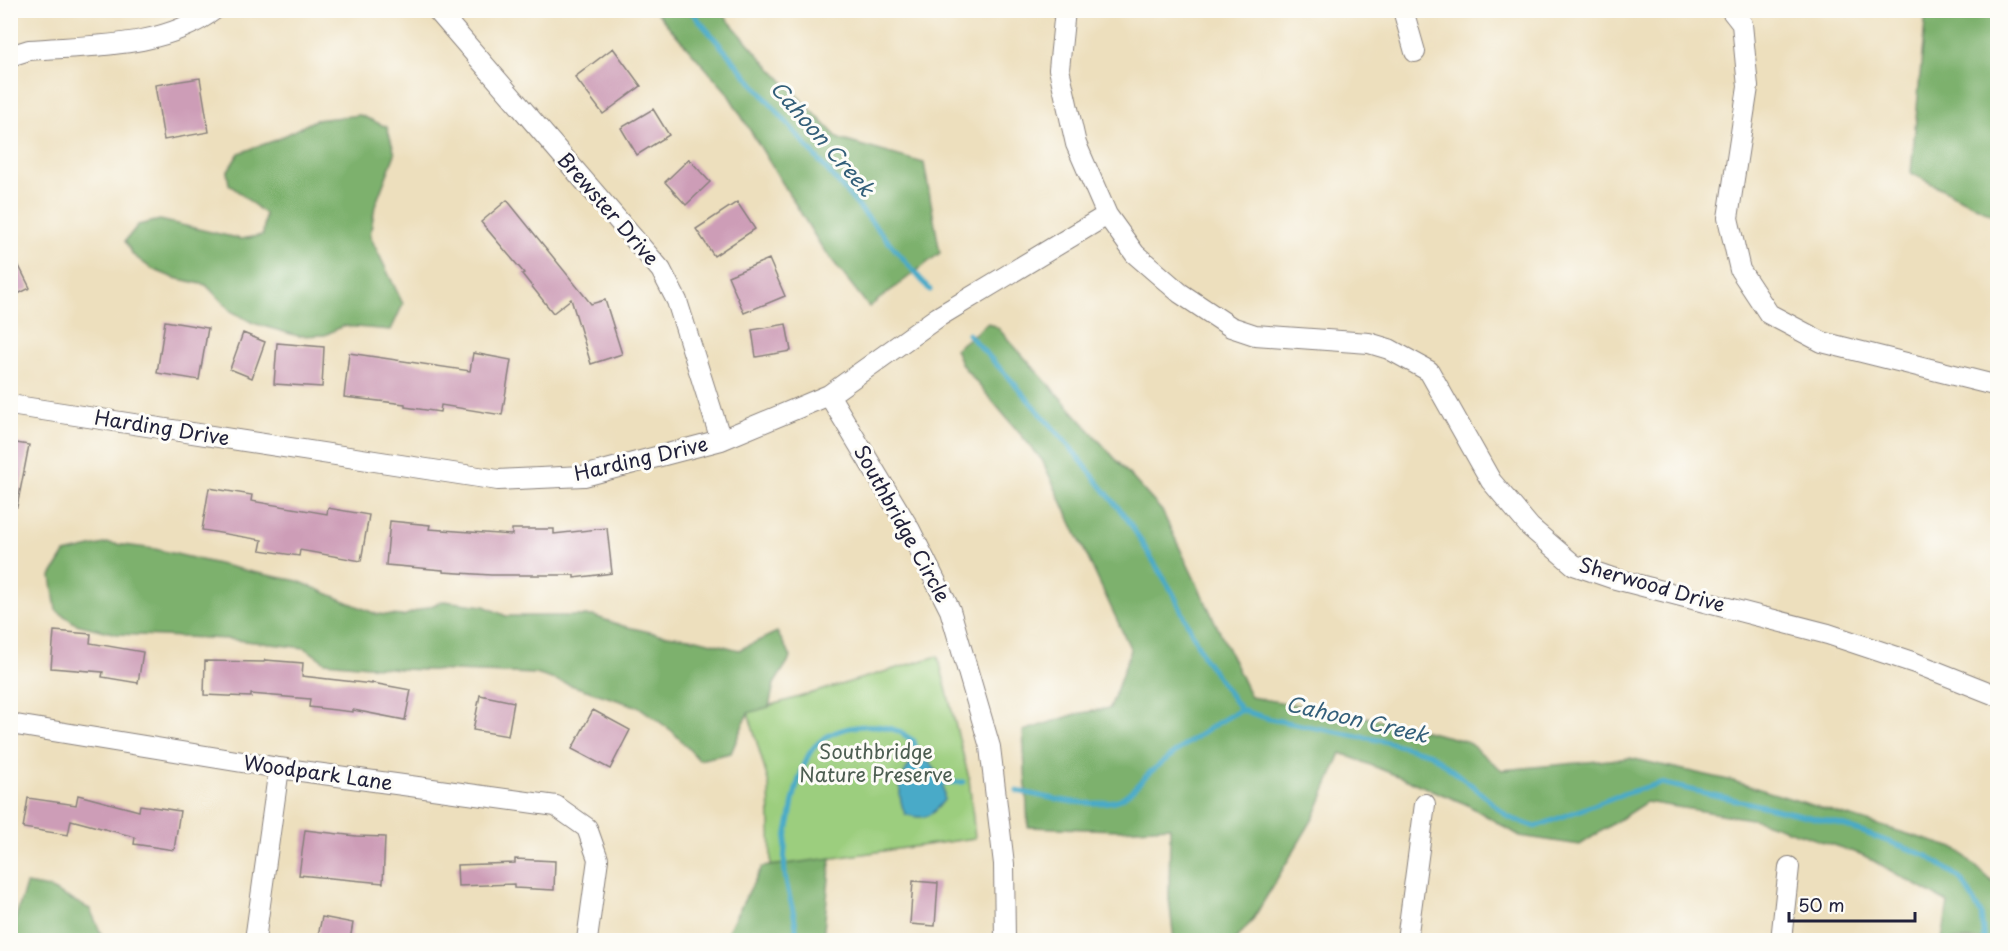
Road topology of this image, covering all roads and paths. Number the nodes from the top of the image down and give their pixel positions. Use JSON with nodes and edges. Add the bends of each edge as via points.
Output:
{"nodes":[{"id":1,"x":214,"y":10,"type":"edge"},
{"id":2,"x":437,"y":10,"type":"edge"},
{"id":3,"x":1065,"y":10,"type":"edge"},
{"id":4,"x":1403,"y":10,"type":"edge"},
{"id":5,"x":1731,"y":10,"type":"edge"},
{"id":6,"x":1415,"y":52,"type":"dead end"},
{"id":7,"x":10,"y":56,"type":"edge"},
{"id":8,"x":1107,"y":215,"type":"junction"},
{"id":9,"x":1998,"y":386,"type":"edge"},
{"id":10,"x":829,"y":395,"type":"junction"},
{"id":11,"x":10,"y":405,"type":"edge"},
{"id":12,"x":721,"y":440,"type":"junction"},
{"id":13,"x":1998,"y":696,"type":"edge"},
{"id":14,"x":10,"y":724,"type":"edge"},
{"id":15,"x":279,"y":768,"type":"junction"},
{"id":16,"x":1425,"y":804,"type":"dead end"},
{"id":17,"x":1789,"y":867,"type":"dead end"},
{"id":18,"x":255,"y":940,"type":"edge"},
{"id":19,"x":587,"y":940,"type":"edge"},
{"id":20,"x":1005,"y":940,"type":"edge"},
{"id":21,"x":1407,"y":940,"type":"edge"},
{"id":22,"x":1781,"y":940,"type":"edge"}],
"edges":[{"from":1,"to":7,"type":"street","via":[[198,22],[150,39],[29,50]]},
{"from":2,"to":12,"type":"street","name":"Brewster Drive","via":[[661,270],[677,301]]},
{"from":3,"to":8,"type":"street","name":"Sherwood Drive","via":[[1059,69],[1076,144]]},
{"from":4,"to":6,"type":"street"},
{"from":5,"to":9,"type":"street","via":[[1742,24],[1748,87],[1728,218],[1740,270],[1769,314],[1822,342]]},
{"from":8,"to":10,"type":"street","name":"Harding Drive","via":[[938,317]]},
{"from":8,"to":13,"type":"street","name":"Sherwood Drive","via":[[1136,254],[1180,293],[1231,327],[1255,335],[1369,343],[1389,349],[1429,371],[1491,481],[1530,527],[1574,565],[1828,634]]},
{"from":10,"to":12,"type":"street","name":"Harding Drive"},
{"from":10,"to":20,"type":"street","name":"Southbridge Circle","via":[[910,530],[950,610],[990,747],[1004,864]]},
{"from":11,"to":12,"type":"street","name":"Harding Drive","via":[[498,480],[584,476]]},
{"from":14,"to":15,"type":"street","name":"Woodpark Lane"},
{"from":15,"to":18,"type":"street"},
{"from":15,"to":19,"type":"street","name":"Woodpark Lane","via":[[556,806],[587,828],[598,859]]},
{"from":16,"to":21,"type":"street"},
{"from":17,"to":22,"type":"street"}]}
